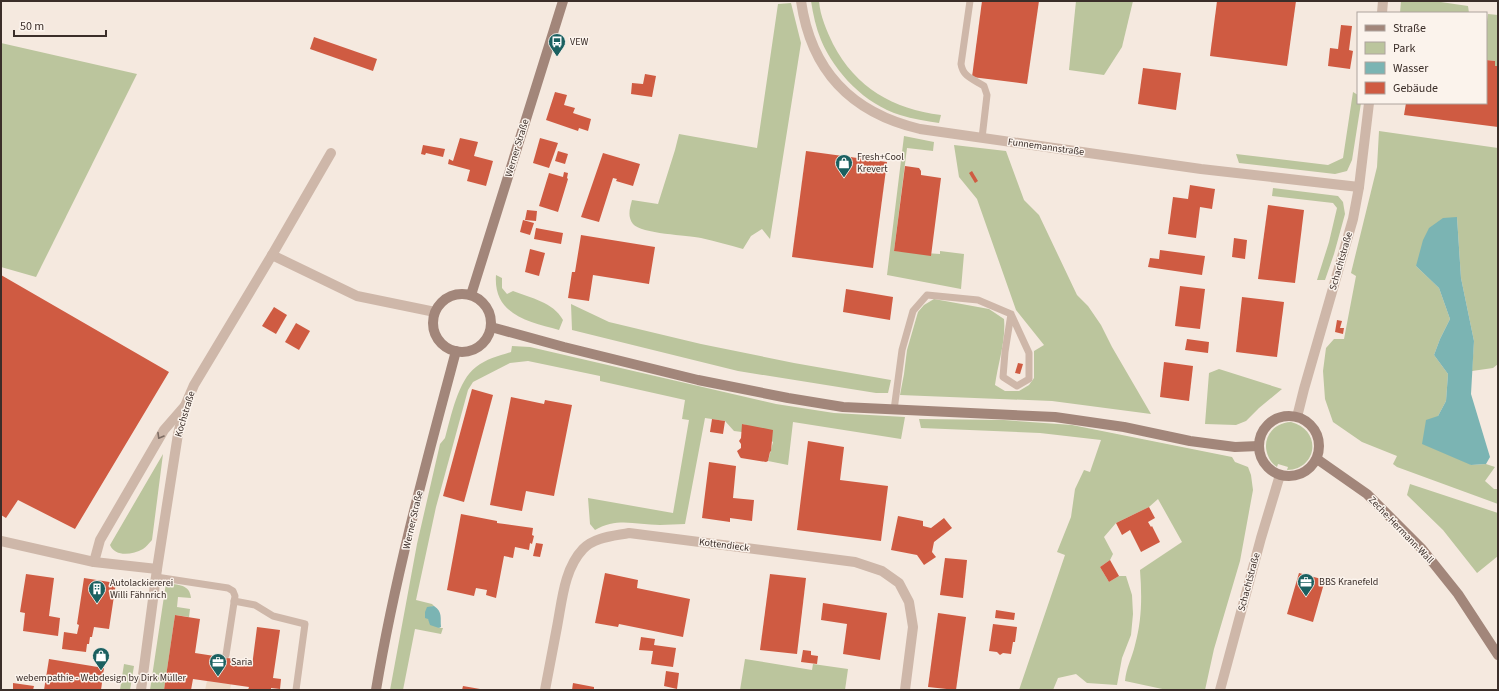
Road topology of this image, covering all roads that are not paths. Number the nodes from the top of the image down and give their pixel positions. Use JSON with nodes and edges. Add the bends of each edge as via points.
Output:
{"nodes":[{"id":1,"x":563,"y":1,"type":"edge"},
{"id":2,"x":801,"y":1,"type":"edge"},
{"id":3,"x":970,"y":1,"type":"edge"},
{"id":4,"x":1383,"y":1,"type":"edge"},
{"id":5,"x":1382,"y":12,"type":"edge"},
{"id":6,"x":1369,"y":104,"type":"edge"},
{"id":7,"x":982,"y":138,"type":"junction"},
{"id":8,"x":331,"y":153,"type":"dead end"},
{"id":9,"x":1359,"y":187,"type":"junction"},
{"id":10,"x":272,"y":255,"type":"junction"},
{"id":11,"x":471,"y":295,"type":"junction"},
{"id":12,"x":435,"y":312,"type":"junction"},
{"id":13,"x":1011,"y":314,"type":"junction"},
{"id":14,"x":491,"y":327,"type":"junction"},
{"id":15,"x":456,"y":351,"type":"junction"},
{"id":16,"x":185,"y":406,"type":"junction"},
{"id":17,"x":894,"y":410,"type":"junction"},
{"id":18,"x":1297,"y":417,"type":"junction"},
{"id":19,"x":1259,"y":446,"type":"junction"},
{"id":20,"x":1317,"y":459,"type":"junction"},
{"id":21,"x":1280,"y":475,"type":"junction"},
{"id":22,"x":1,"y":541,"type":"edge"},
{"id":23,"x":94,"y":562,"type":"junction"},
{"id":24,"x":156,"y":573,"type":"junction"},
{"id":25,"x":234,"y":601,"type":"junction"},
{"id":26,"x":226,"y":655,"type":"dead end"},
{"id":27,"x":1498,"y":655,"type":"edge"},
{"id":28,"x":141,"y":690,"type":"edge"},
{"id":29,"x":296,"y":690,"type":"edge"},
{"id":30,"x":376,"y":690,"type":"edge"},
{"id":31,"x":545,"y":690,"type":"edge"},
{"id":32,"x":905,"y":690,"type":"edge"},
{"id":33,"x":1220,"y":690,"type":"edge"}],
"edges":[{"from":1,"to":11,"type":"street","name":"Werner Straße"},
{"from":2,"to":7,"type":"street","name":"Funnemannstraße","via":[[811,44],[821,63],[861,105],[902,125]]},
{"from":3,"to":7,"type":"lane","via":[[961,64],[966,76],[984,86],[988,95]]},
{"from":4,"to":5,"type":"street"},
{"from":6,"to":9,"type":"street","name":"Schachtstraße"},
{"from":7,"to":9,"type":"street","name":"Funnemannstraße"},
{"from":8,"to":10,"type":"street","name":"Kochstraße"},
{"from":9,"to":18,"type":"street","name":"Schachtstraße","via":[[1353,219]]},
{"from":10,"to":12,"type":"street","via":[[357,296]]},
{"from":10,"to":16,"type":"street","name":"Kochstraße","via":[[207,361]]},
{"from":11,"to":12,"type":"street","via":[[450,297]]},
{"from":11,"to":14,"type":"street","via":[[484,304],[491,319]]},
{"from":12,"to":15,"type":"street","via":[[433,321],[437,338],[442,344]]},
{"from":13,"to":13,"type":"lane","via":[[1029,353],[1029,378],[1017,386],[1003,377]]},
{"from":13,"to":17,"type":"lane","via":[[978,300],[927,295],[913,311],[902,350]]},
{"from":14,"to":15,"type":"street","via":[[480,346],[466,352]]},
{"from":14,"to":17,"type":"street","via":[[683,376],[788,398]]},
{"from":15,"to":30,"type":"street","name":"Werner Straße","via":[[396,588]]},
{"from":16,"to":23,"type":"street","one_way":true,"via":[[164,430],[116,512],[100,540]]},
{"from":16,"to":24,"type":"street","name":"Kochstraße","via":[[178,434]]},
{"from":17,"to":19,"type":"street","via":[[1055,417],[1235,448]]},
{"from":18,"to":19,"type":"street","via":[[1278,418],[1270,423],[1262,433]]},
{"from":18,"to":20,"type":"street","via":[[1308,423],[1317,434],[1320,446]]},
{"from":19,"to":21,"type":"street","via":[[1264,463]]},
{"from":20,"to":21,"type":"street","via":[[1303,473],[1292,476]]},
{"from":20,"to":27,"type":"street","name":"Zeche-Hermann-Wall","via":[[1367,494],[1422,550],[1458,594]]},
{"from":21,"to":33,"type":"street","name":"Schachtstraße"},
{"from":22,"to":23,"type":"street"},
{"from":23,"to":24,"type":"street"},
{"from":24,"to":25,"type":"lane","via":[[228,588],[233,591]]},
{"from":24,"to":28,"type":"street","name":"Kochstraße"},
{"from":25,"to":26,"type":"lane"},
{"from":25,"to":29,"type":"lane","via":[[255,604],[273,616],[306,624]]},
{"from":31,"to":32,"type":"street","name":"Kottendieck","via":[[565,586],[573,564],[584,548],[603,537],[629,533],[854,562],[882,571],[900,583],[909,602],[914,627]]}]}
